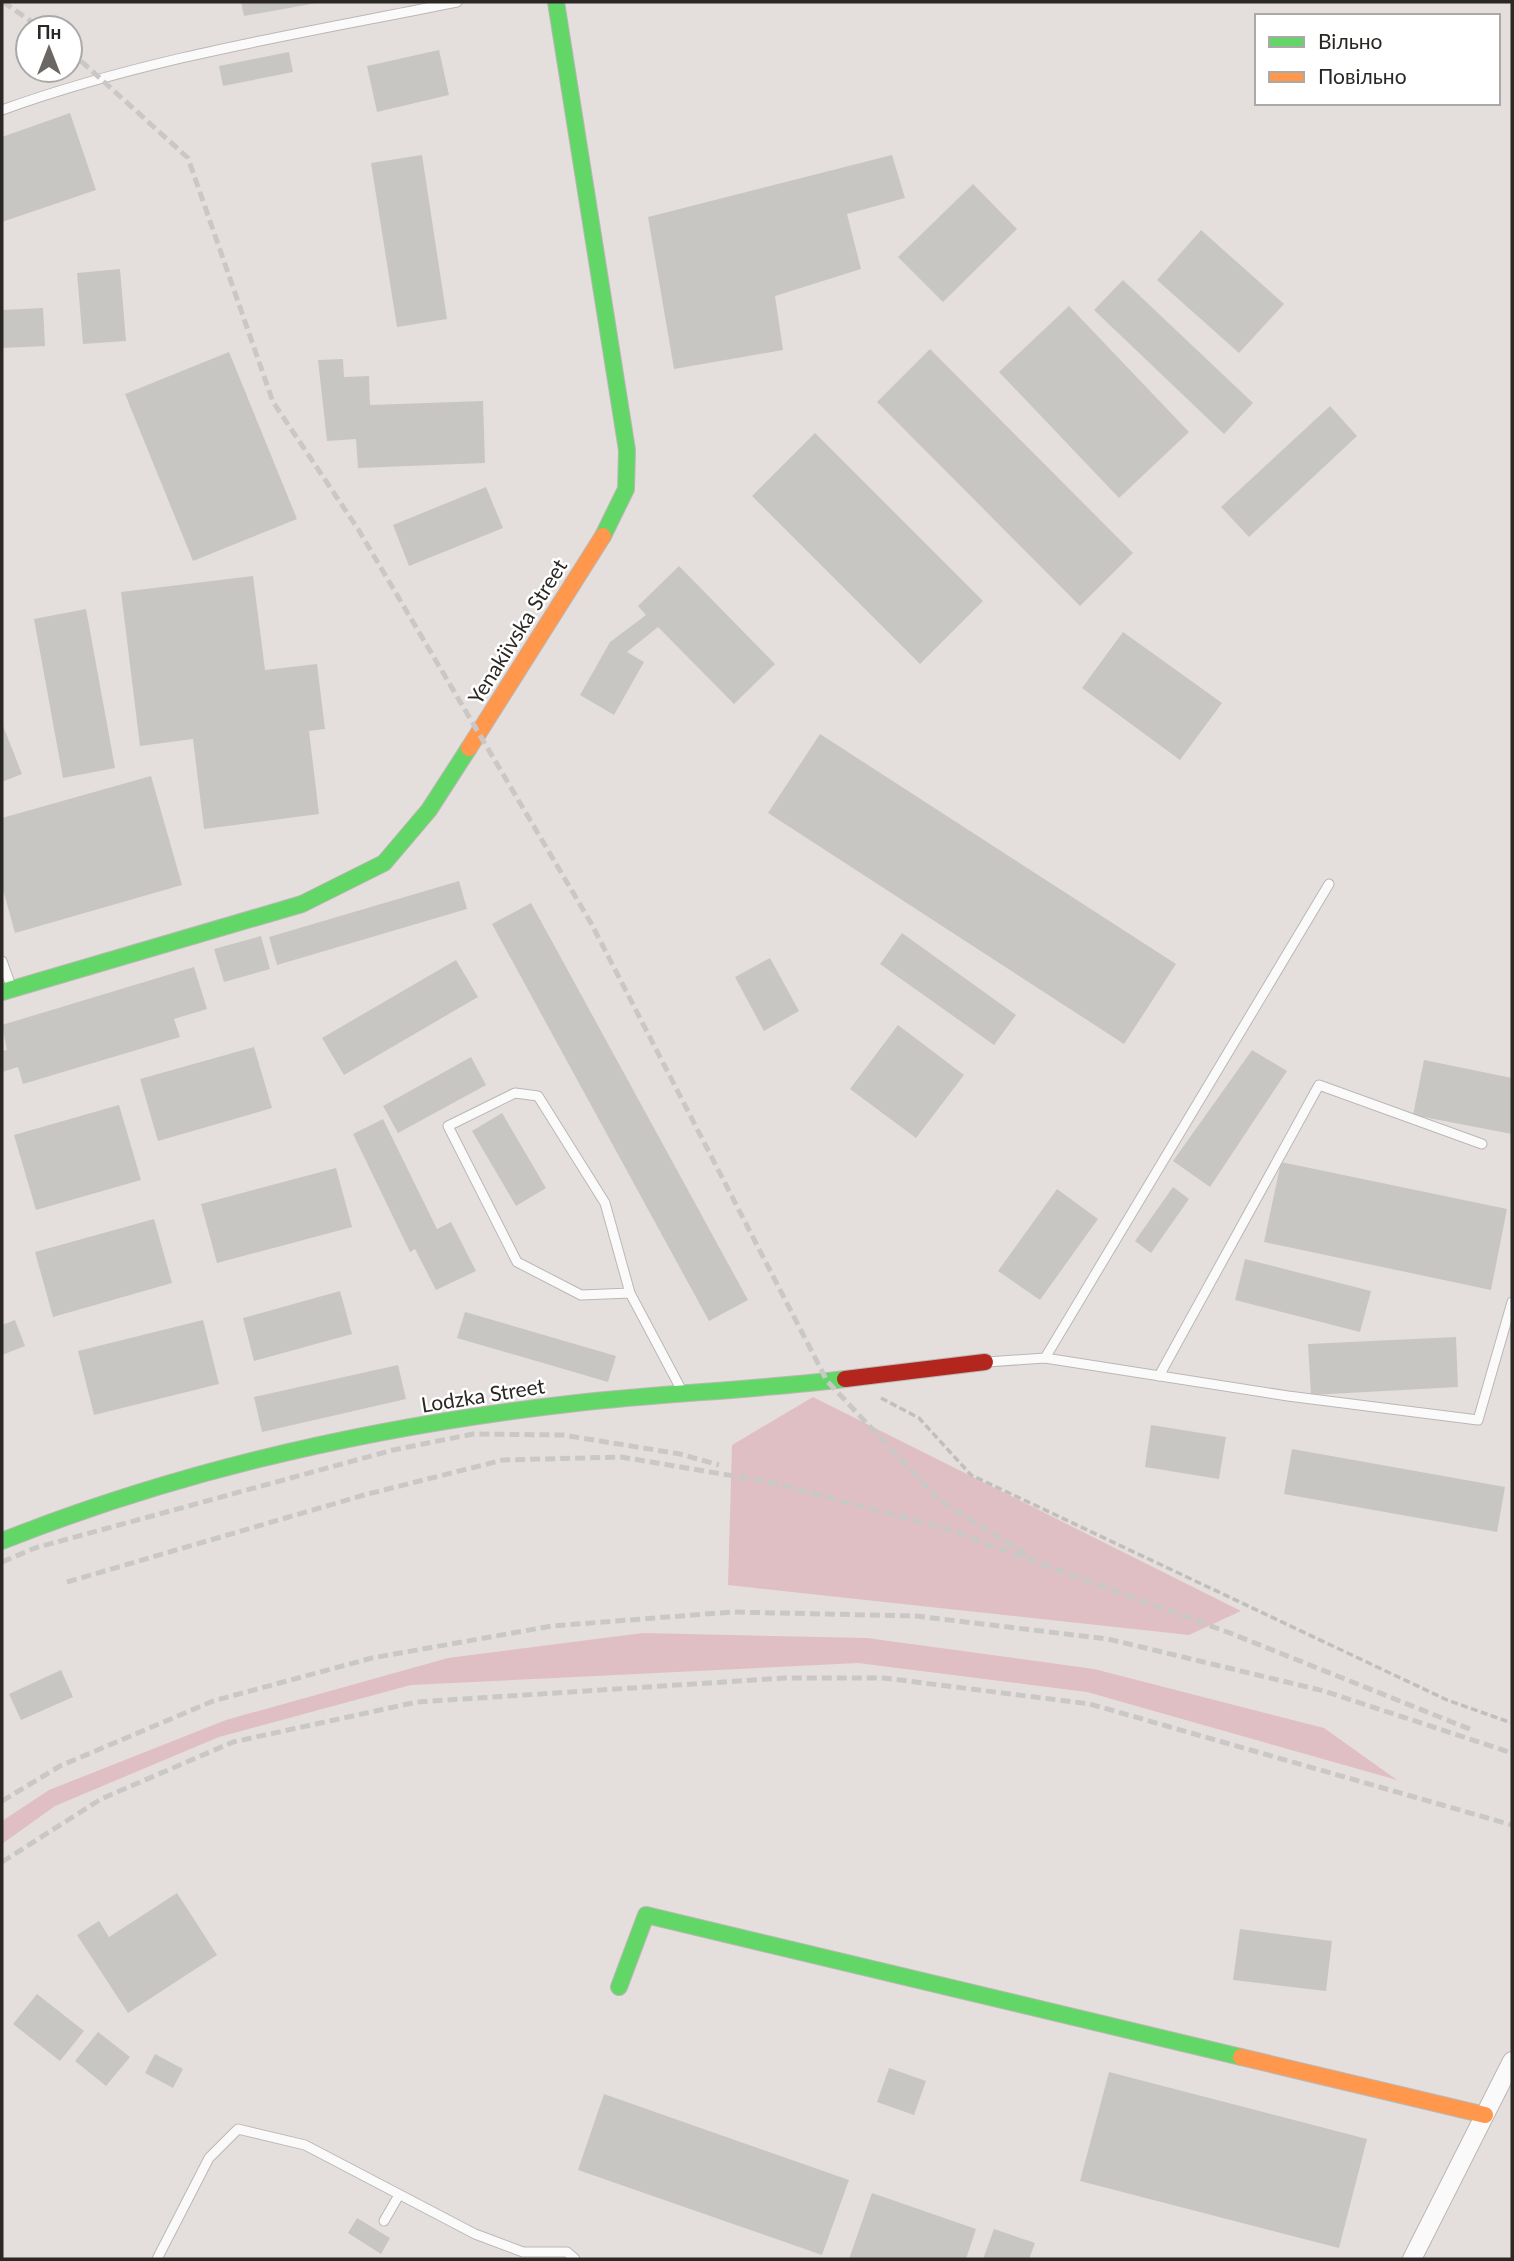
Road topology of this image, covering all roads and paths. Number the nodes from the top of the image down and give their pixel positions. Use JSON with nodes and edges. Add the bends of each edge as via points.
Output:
{"nodes":[{"id":1,"x":457,"y":2,"type":"edge"},
{"id":2,"x":556,"y":2,"type":"edge"},
{"id":3,"x":2,"y":110,"type":"edge"},
{"id":4,"x":1329,"y":884,"type":"dead end"},
{"id":5,"x":2,"y":961,"type":"edge"},
{"id":6,"x":7,"y":991,"type":"edge"},
{"id":7,"x":1482,"y":1144,"type":"dead end"},
{"id":8,"x":630,"y":1293,"type":"junction"},
{"id":9,"x":1512,"y":1302,"type":"edge"},
{"id":10,"x":1045,"y":1358,"type":"junction"},
{"id":11,"x":985,"y":1362,"type":"joint"},
{"id":12,"x":1159,"y":1376,"type":"junction"},
{"id":13,"x":846,"y":1378,"type":"junction"},
{"id":14,"x":685,"y":1396,"type":"junction"},
{"id":15,"x":2,"y":1541,"type":"edge"},
{"id":16,"x":1512,"y":1723,"type":"edge"},
{"id":17,"x":619,"y":1987,"type":"dead end"},
{"id":18,"x":1512,"y":2061,"type":"edge"},
{"id":19,"x":1485,"y":2115,"type":"junction"},
{"id":20,"x":399,"y":2194,"type":"junction"},
{"id":21,"x":384,"y":2221,"type":"dead end"},
{"id":22,"x":157,"y":2259,"type":"edge"},
{"id":23,"x":575,"y":2259,"type":"edge"},
{"id":24,"x":1412,"y":2259,"type":"edge"}],
"edges":[{"from":1,"to":3,"type":"lane","via":[[152,64]]},
{"from":2,"to":6,"type":"street","name":"Yenakiivska Street","via":[[627,450],[625,489],[609,527],[429,810],[384,863],[302,904]]},
{"from":4,"to":10,"type":"lane"},
{"from":5,"to":6,"type":"lane"},
{"from":7,"to":12,"type":"lane","via":[[1319,1085]]},
{"from":8,"to":8,"type":"lane","via":[[581,1295],[517,1262],[448,1126],[515,1093],[538,1096],[605,1203]]},
{"from":8,"to":14,"type":"lane"},
{"from":9,"to":12,"type":"lane","via":[[1478,1420]]},
{"from":10,"to":11,"type":"lane"},
{"from":10,"to":12,"type":"lane"},
{"from":11,"to":13,"type":"street","name":"Lodzka Street"},
{"from":13,"to":14,"type":"street","name":"Lodzka Street"},
{"from":13,"to":16,"type":"path","via":[[919,1418],[971,1475],[1447,1700]]},
{"from":14,"to":15,"type":"street","name":"Lodzka Street","via":[[561,1405],[340,1441],[177,1482],[48,1521]]},
{"from":17,"to":19,"type":"street","via":[[646,1916]]},
{"from":18,"to":19,"type":"street"},
{"from":19,"to":24,"type":"street"},
{"from":20,"to":21,"type":"lane"},
{"from":20,"to":22,"type":"lane","via":[[305,2145],[239,2129],[209,2158]]},
{"from":20,"to":23,"type":"lane","via":[[474,2234],[523,2252],[566,2252]]}]}
